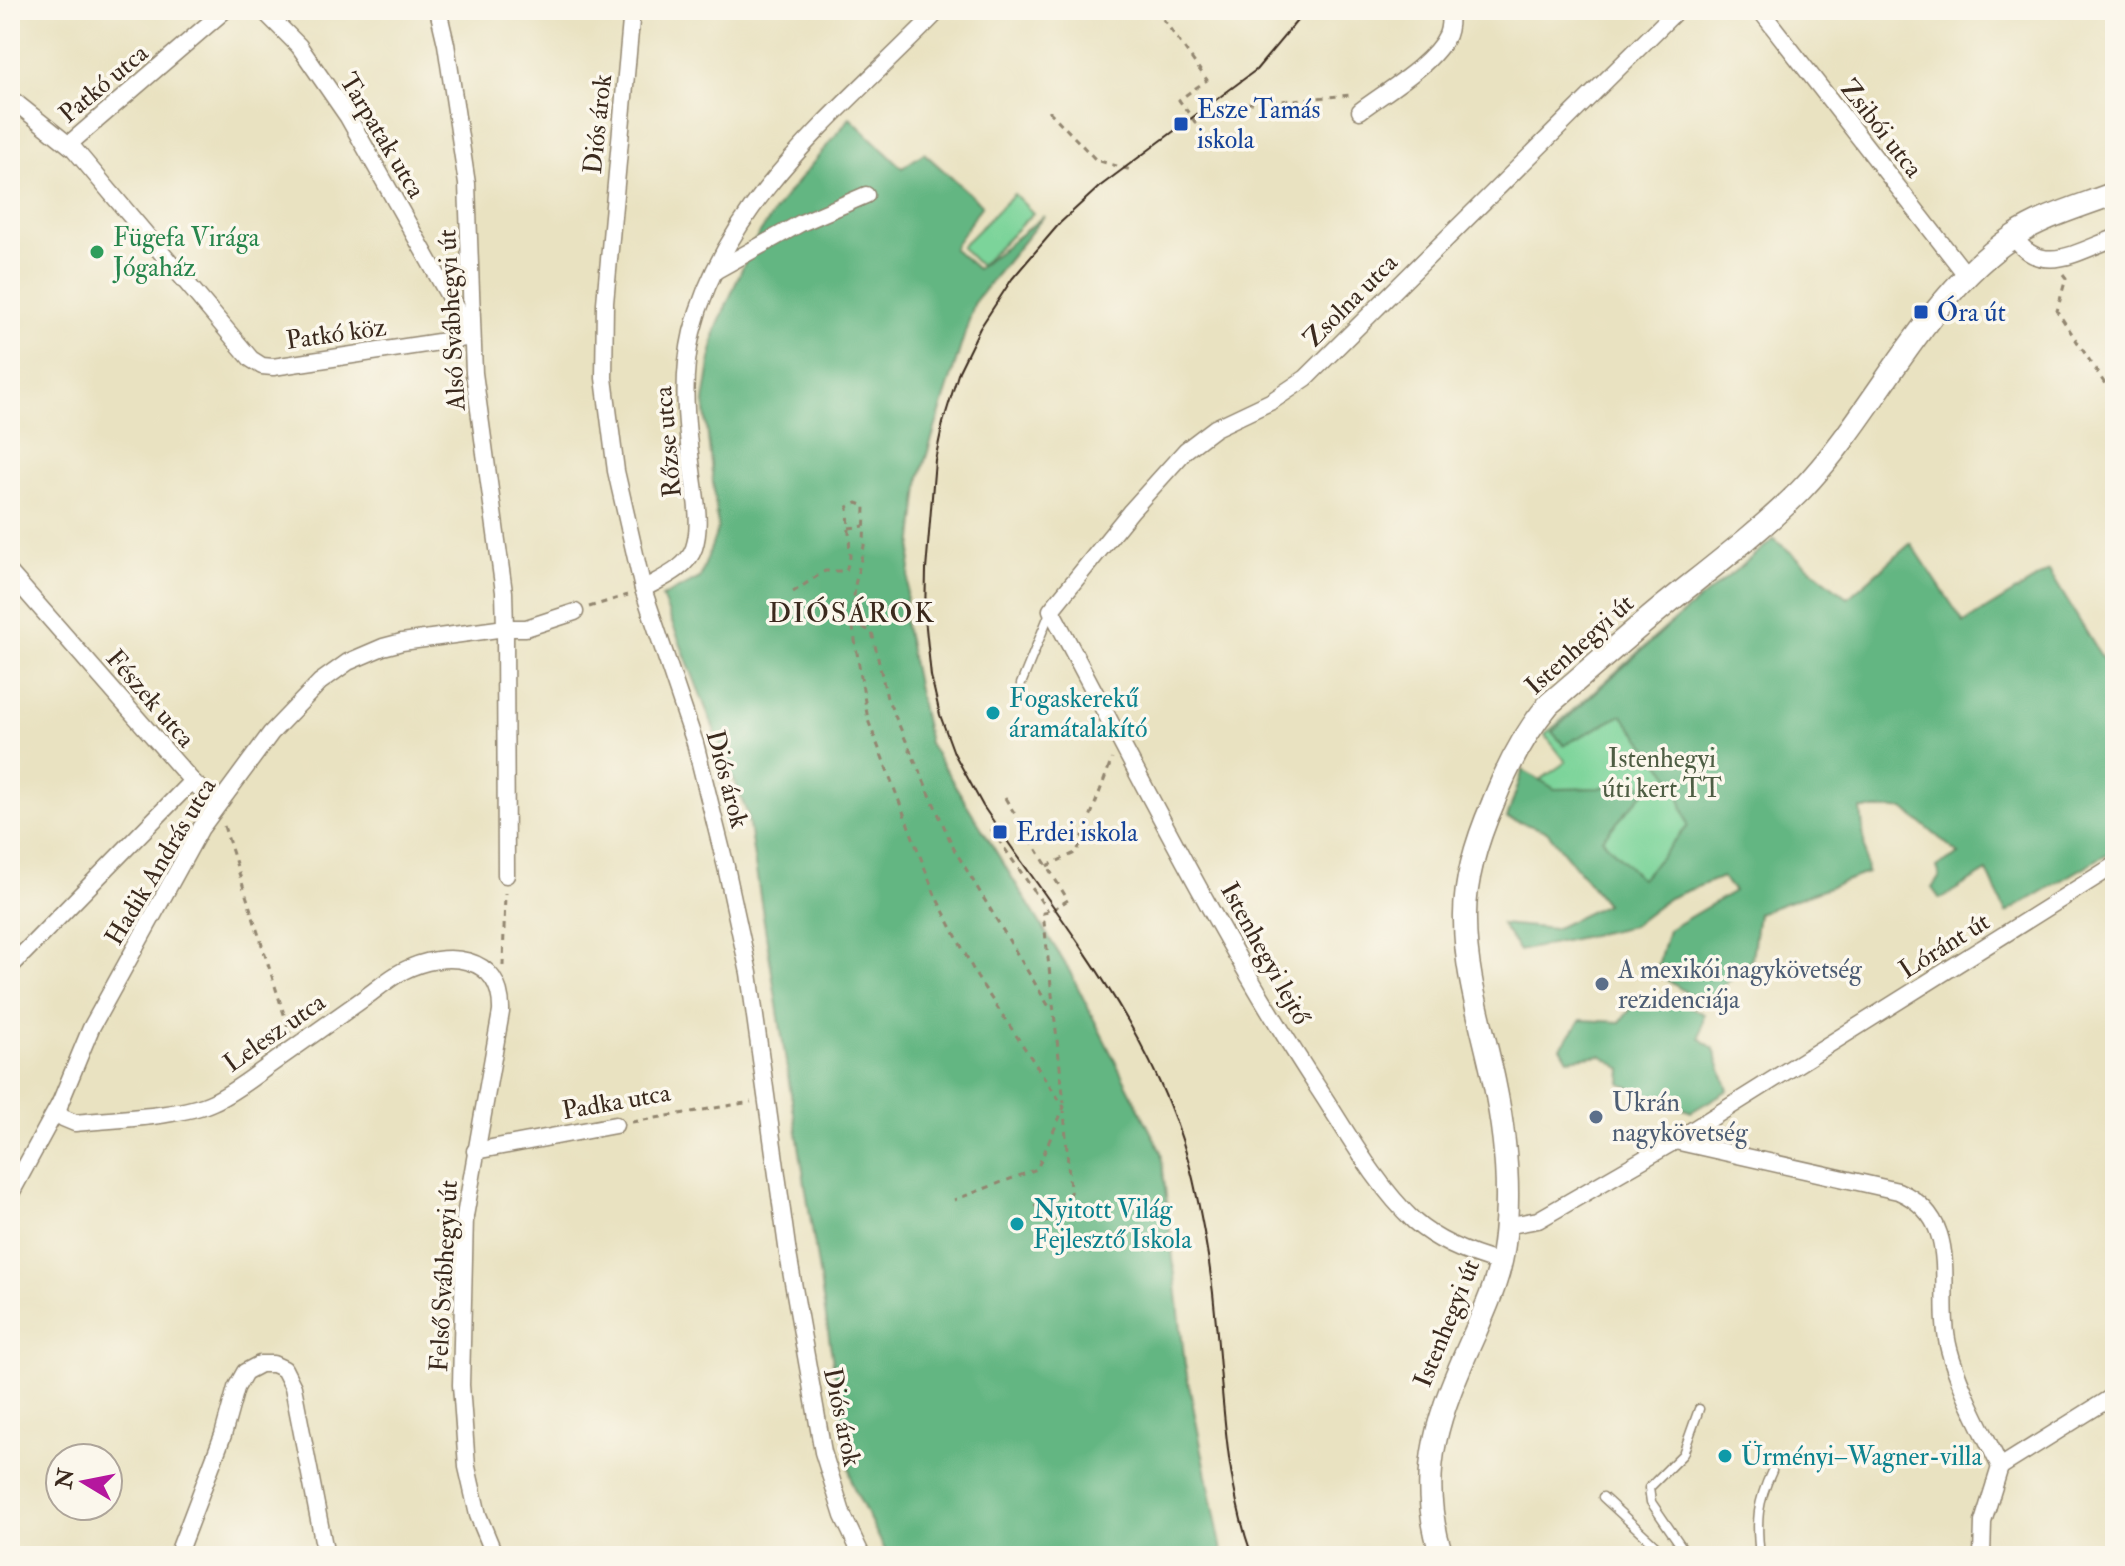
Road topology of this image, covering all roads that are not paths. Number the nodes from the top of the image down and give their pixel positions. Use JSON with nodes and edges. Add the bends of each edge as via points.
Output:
{"nodes":[{"id":1,"x":225,"y":10,"type":"edge"},
{"id":2,"x":263,"y":10,"type":"edge"},
{"id":3,"x":438,"y":10,"type":"edge"},
{"id":4,"x":632,"y":10,"type":"edge"},
{"id":5,"x":939,"y":10,"type":"edge"},
{"id":6,"x":1449,"y":10,"type":"edge"},
{"id":7,"x":1677,"y":10,"type":"edge"},
{"id":8,"x":1760,"y":10,"type":"edge"},
{"id":9,"x":10,"y":98,"type":"edge"},
{"id":10,"x":1360,"y":111,"type":"dead end"},
{"id":11,"x":69,"y":144,"type":"junction"},
{"id":12,"x":2115,"y":193,"type":"edge"},
{"id":13,"x":866,"y":195,"type":"dead end"},
{"id":14,"x":2013,"y":236,"type":"junction"},
{"id":15,"x":2115,"y":238,"type":"edge"},
{"id":16,"x":715,"y":271,"type":"junction"},
{"id":17,"x":1967,"y":276,"type":"junction"},
{"id":18,"x":472,"y":337,"type":"junction"},
{"id":19,"x":10,"y":573,"type":"edge"},
{"id":20,"x":643,"y":589,"type":"junction"},
{"id":21,"x":1051,"y":610,"type":"junction"},
{"id":22,"x":575,"y":612,"type":"road end"},
{"id":23,"x":505,"y":628,"type":"junction"},
{"id":24,"x":1021,"y":684,"type":"dead end"},
{"id":25,"x":192,"y":781,"type":"junction"},
{"id":26,"x":217,"y":804,"type":"junction"},
{"id":27,"x":2115,"y":865,"type":"edge"},
{"id":28,"x":506,"y":875,"type":"road end"},
{"id":29,"x":10,"y":967,"type":"edge"},
{"id":30,"x":501,"y":997,"type":"joint"},
{"id":31,"x":60,"y":1103,"type":"junction"},
{"id":32,"x":615,"y":1125,"type":"road end"},
{"id":33,"x":1675,"y":1141,"type":"junction"},
{"id":34,"x":475,"y":1151,"type":"junction"},
{"id":35,"x":10,"y":1195,"type":"edge"},
{"id":36,"x":1505,"y":1226,"type":"junction"},
{"id":37,"x":1501,"y":1263,"type":"junction"},
{"id":38,"x":2115,"y":1395,"type":"edge"},
{"id":39,"x":1699,"y":1409,"type":"dead end"},
{"id":40,"x":2000,"y":1467,"type":"junction"},
{"id":41,"x":1772,"y":1471,"type":"dead end"},
{"id":42,"x":1603,"y":1497,"type":"dead end"},
{"id":43,"x":177,"y":1556,"type":"edge"},
{"id":44,"x":326,"y":1556,"type":"edge"},
{"id":45,"x":495,"y":1556,"type":"edge"},
{"id":46,"x":862,"y":1556,"type":"edge"},
{"id":47,"x":1442,"y":1556,"type":"edge"},
{"id":48,"x":1667,"y":1556,"type":"edge"},
{"id":49,"x":1688,"y":1556,"type":"edge"},
{"id":50,"x":1760,"y":1556,"type":"edge"},
{"id":51,"x":1982,"y":1556,"type":"edge"}],
"edges":[{"from":1,"to":11,"type":"street","name":"Patkó utca"},
{"from":2,"to":18,"type":"street","name":"Tarpatak utca","via":[[299,46],[348,117]]},
{"from":3,"to":18,"type":"street","name":"Alsó Svábhegyi út","via":[[467,184]]},
{"from":4,"to":20,"type":"street","name":"Diós árok","via":[[605,303],[604,378],[616,471]]},
{"from":5,"to":16,"type":"street","name":"Rőzse utca","via":[[785,165],[734,233]]},
{"from":6,"to":10,"type":"street","via":[[1448,34],[1440,46]]},
{"from":7,"to":21,"type":"street","name":"Zsolna utca","via":[[1306,378],[1186,450]]},
{"from":8,"to":17,"type":"street","name":"Zsibói utca"},
{"from":9,"to":11,"type":"street","name":"Patkó utca"},
{"from":11,"to":18,"type":"street","name":"Patkó köz","via":[[262,366]]},
{"from":12,"to":14,"type":"street","name":"Istenhegyi út"},
{"from":13,"to":16,"type":"street","via":[[801,223]]},
{"from":14,"to":15,"type":"street","via":[[2025,253],[2054,261]]},
{"from":14,"to":17,"type":"street","name":"Istenhegyi út"},
{"from":16,"to":20,"type":"street","name":"Rőzse utca","via":[[693,329],[684,388],[697,518],[694,548],[680,567]]},
{"from":17,"to":36,"type":"street","name":"Istenhegyi út","via":[[1830,458],[1743,542],[1549,704],[1509,767],[1477,845],[1465,919],[1470,975],[1500,1116]]},
{"from":18,"to":23,"type":"street","name":"Alsó Svábhegyi út"},
{"from":19,"to":25,"type":"street","name":"Fészek utca"},
{"from":20,"to":46,"type":"street","name":"Diós árok","via":[[695,743],[726,867],[749,973],[788,1254],[823,1452]]},
{"from":21,"to":24,"type":"lane"},
{"from":21,"to":37,"type":"street","name":"Istenhegyi lejtő","via":[[1269,1014],[1371,1168],[1429,1232]]},
{"from":22,"to":23,"type":"street","via":[[526,628]]},
{"from":23,"to":26,"type":"street","name":"Hadik András utca","via":[[383,647],[334,670],[271,733]]},
{"from":23,"to":28,"type":"street","name":"Alsó Svábhegyi út"},
{"from":25,"to":26,"type":"street","name":"Fészek utca"},
{"from":25,"to":29,"type":"street"},
{"from":26,"to":31,"type":"street","name":"Hadik András utca","via":[[91,1028]]},
{"from":27,"to":33,"type":"street","name":"Lóránt út"},
{"from":30,"to":31,"type":"street","name":"Lelesz utca","via":[[487,971],[474,962],[420,964],[400,972],[212,1103],[75,1123],[58,1112]]},
{"from":30,"to":34,"type":"street","name":"Felső Svábhegyi út"},
{"from":31,"to":35,"type":"street","name":"Hadik András utca"},
{"from":32,"to":34,"type":"street","name":"Padka utca"},
{"from":33,"to":36,"type":"street","name":"Lóránt út","via":[[1538,1220]]},
{"from":33,"to":40,"type":"street","via":[[1898,1191],[1927,1209],[1943,1249],[1948,1345]]},
{"from":34,"to":45,"type":"street","name":"Felső Svábhegyi út","via":[[465,1216],[463,1426],[478,1515]]},
{"from":36,"to":37,"type":"street","name":"Istenhegyi út"},
{"from":37,"to":47,"type":"street","name":"Istenhegyi út","via":[[1447,1395],[1432,1447],[1430,1501]]},
{"from":38,"to":40,"type":"street"},
{"from":39,"to":49,"type":"lane","via":[[1683,1454],[1649,1488],[1651,1502]]},
{"from":40,"to":51,"type":"street","via":[[1983,1522]]},
{"from":41,"to":50,"type":"lane","via":[[1759,1498]]},
{"from":42,"to":48,"type":"lane"},
{"from":43,"to":44,"type":"street","via":[[236,1388],[245,1372],[273,1364],[284,1369],[293,1387]]}]}
